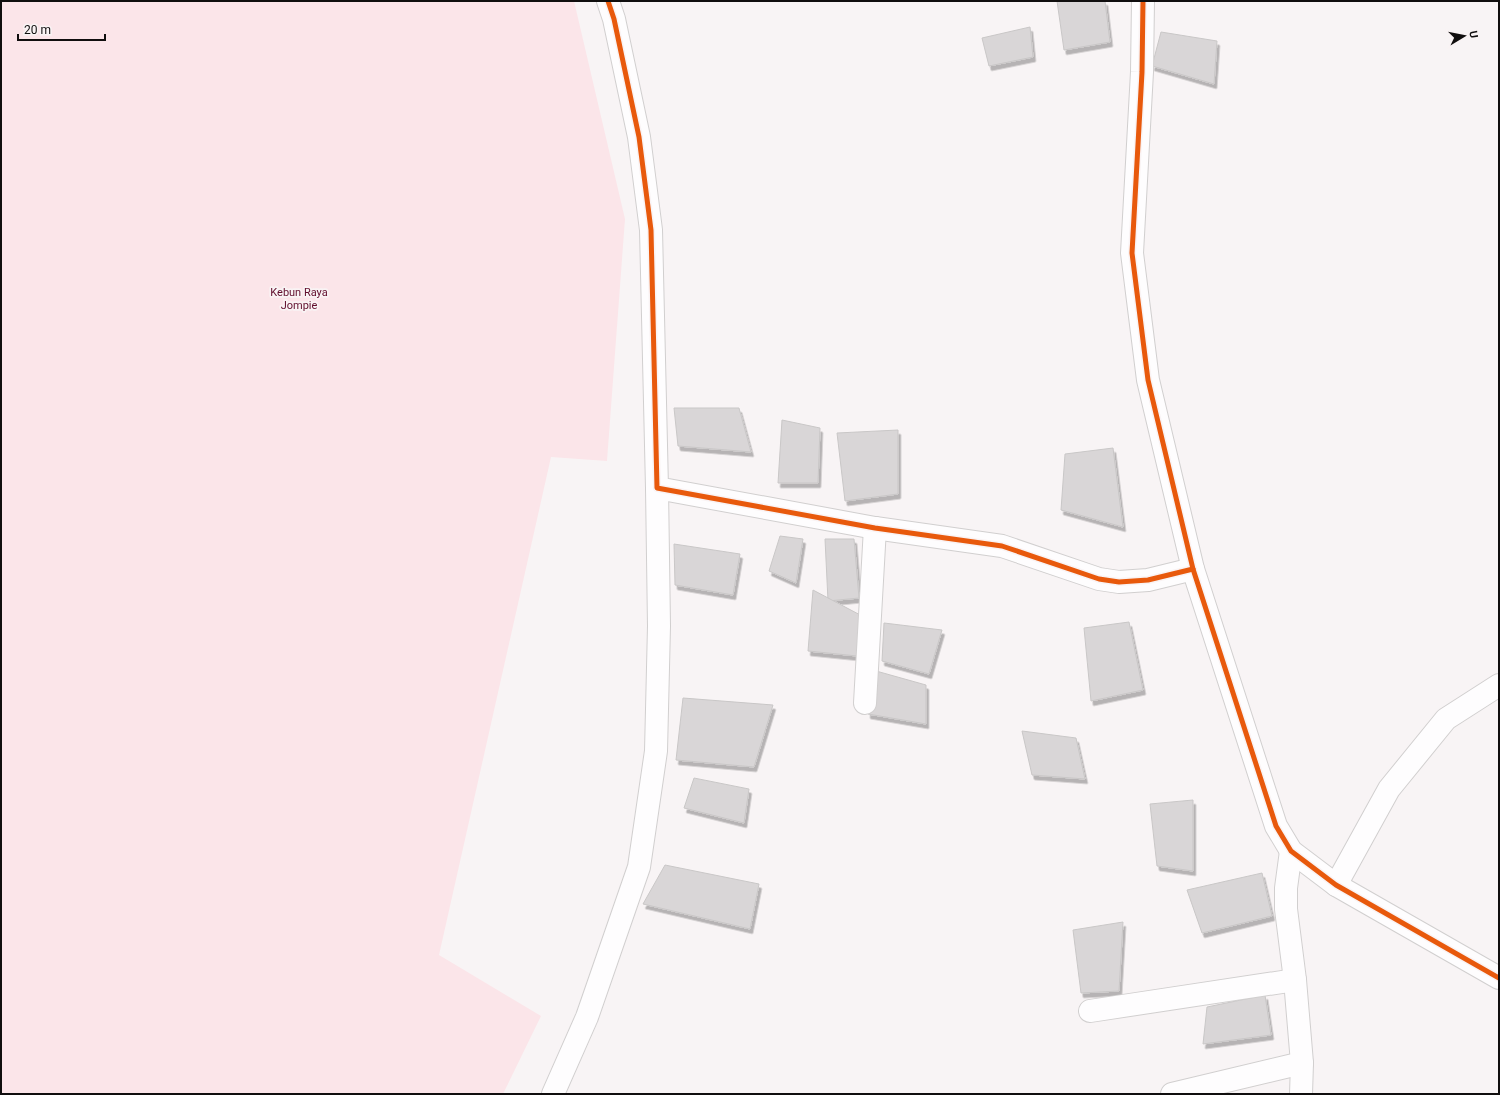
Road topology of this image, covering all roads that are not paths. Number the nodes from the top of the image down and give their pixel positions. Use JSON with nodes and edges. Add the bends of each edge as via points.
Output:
{"nodes":[{"id":1,"x":608,"y":1,"type":"edge"},
{"id":2,"x":1143,"y":1,"type":"edge"},
{"id":3,"x":657,"y":488,"type":"junction"},
{"id":4,"x":875,"y":528,"type":"junction"},
{"id":5,"x":1193,"y":569,"type":"junction"},
{"id":6,"x":1499,"y":685,"type":"edge"},
{"id":7,"x":865,"y":703,"type":"dead end"},
{"id":8,"x":1292,"y":851,"type":"junction"},
{"id":9,"x":1336,"y":885,"type":"junction"},
{"id":10,"x":1499,"y":978,"type":"edge"},
{"id":11,"x":1295,"y":980,"type":"junction"},
{"id":12,"x":1090,"y":1011,"type":"dead end"},
{"id":13,"x":1302,"y":1063,"type":"junction"},
{"id":14,"x":553,"y":1094,"type":"edge"},
{"id":15,"x":1172,"y":1094,"type":"edge"},
{"id":16,"x":1301,"y":1094,"type":"edge"}],
"edges":[{"from":1,"to":3,"type":"street","via":[[640,137],[651,230]]},
{"from":2,"to":5,"type":"street","via":[[1142,72],[1132,253],[1148,380]]},
{"from":3,"to":4,"type":"street"},
{"from":3,"to":14,"type":"street","via":[[659,626],[656,751],[639,867],[587,1017]]},
{"from":4,"to":5,"type":"street","via":[[1002,546],[1099,579],[1119,582],[1148,580]]},
{"from":4,"to":7,"type":"street"},
{"from":5,"to":8,"type":"street","via":[[1276,826]]},
{"from":6,"to":9,"type":"street","via":[[1446,719],[1389,789]]},
{"from":8,"to":9,"type":"street"},
{"from":8,"to":11,"type":"street","via":[[1286,888],[1286,909]]},
{"from":9,"to":10,"type":"street"},
{"from":11,"to":12,"type":"street"},
{"from":11,"to":13,"type":"street"},
{"from":13,"to":15,"type":"street"},
{"from":13,"to":16,"type":"street"}]}
